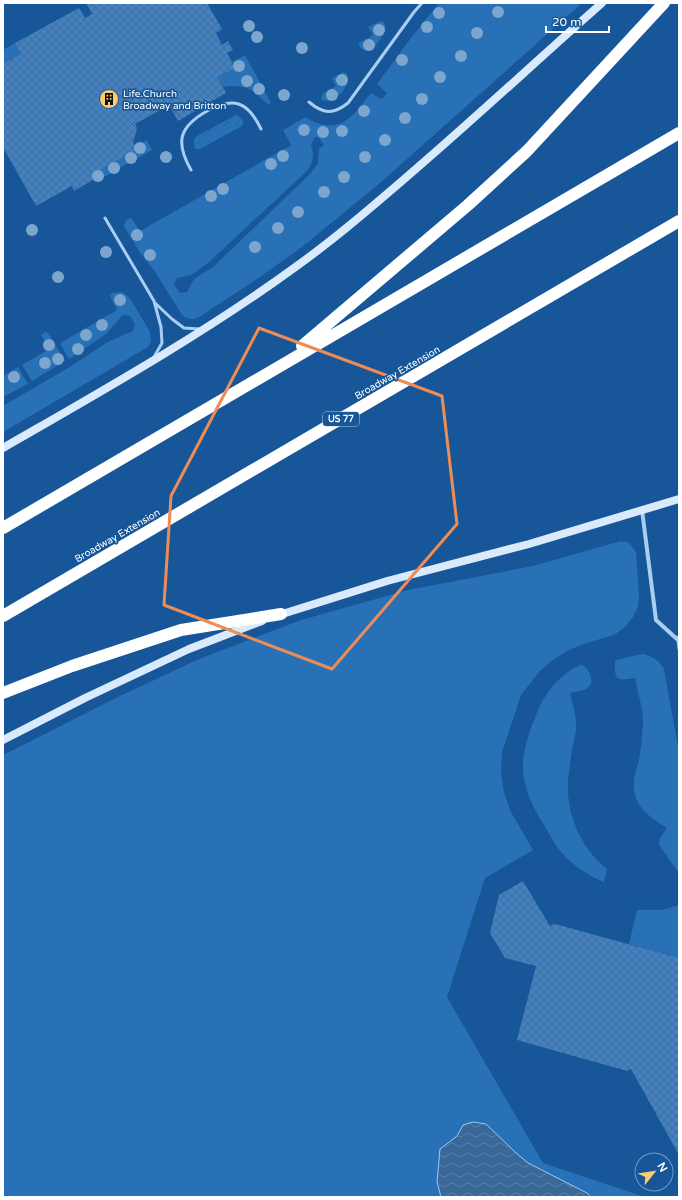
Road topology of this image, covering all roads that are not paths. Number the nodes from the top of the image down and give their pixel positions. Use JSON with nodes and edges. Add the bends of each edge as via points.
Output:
{"nodes":[{"id":1,"x":422,"y":3,"type":"edge"},
{"id":2,"x":602,"y":3,"type":"edge"},
{"id":3,"x":664,"y":3,"type":"edge"},
{"id":4,"x":309,"y":102,"type":"dead end"},
{"id":5,"x":261,"y":130,"type":"dead end"},
{"id":6,"x":679,"y":133,"type":"edge"},
{"id":7,"x":191,"y":170,"type":"dead end"},
{"id":8,"x":105,"y":218,"type":"dead end"},
{"id":9,"x":679,"y":221,"type":"edge"},
{"id":10,"x":154,"y":302,"type":"junction"},
{"id":11,"x":205,"y":329,"type":"junction"},
{"id":12,"x":151,"y":362,"type":"junction"},
{"id":13,"x":278,"y":366,"type":"junction"},
{"id":14,"x":3,"y":448,"type":"edge"},
{"id":15,"x":679,"y":499,"type":"edge"},
{"id":16,"x":642,"y":510,"type":"junction"},
{"id":17,"x":3,"y":528,"type":"edge"},
{"id":18,"x":281,"y":614,"type":"junction"},
{"id":19,"x":3,"y":616,"type":"edge"},
{"id":20,"x":678,"y":639,"type":"edge"},
{"id":21,"x":679,"y":649,"type":"edge"},
{"id":22,"x":3,"y":693,"type":"edge"},
{"id":23,"x":3,"y":740,"type":"edge"}],
"edges":[{"from":1,"to":4,"type":"lane","via":[[348,103],[340,110],[329,112],[318,110]]},
{"from":2,"to":11,"type":"main road","via":[[352,224],[295,268]]},
{"from":3,"to":13,"type":"highway","via":[[527,151],[468,205]]},
{"from":5,"to":7,"type":"lane","via":[[249,110],[240,105],[228,102],[204,113],[184,129],[181,143],[184,158]]},
{"from":6,"to":13,"type":"highway"},
{"from":8,"to":10,"type":"lane"},
{"from":9,"to":19,"type":"highway","name":"Broadway Extension","number":"US 77"},
{"from":10,"to":11,"type":"lane","via":[[184,328]]},
{"from":10,"to":12,"type":"lane","via":[[162,343]]},
{"from":11,"to":12,"type":"main road"},
{"from":12,"to":14,"type":"main road"},
{"from":13,"to":17,"type":"highway"},
{"from":15,"to":16,"type":"main road"},
{"from":16,"to":18,"type":"main road"},
{"from":16,"to":20,"type":"street","via":[[656,620]]},
{"from":18,"to":22,"type":"highway","via":[[182,630],[72,666]]},
{"from":18,"to":23,"type":"main road","via":[[189,649]]},
{"from":20,"to":21,"type":"lane"}]}
